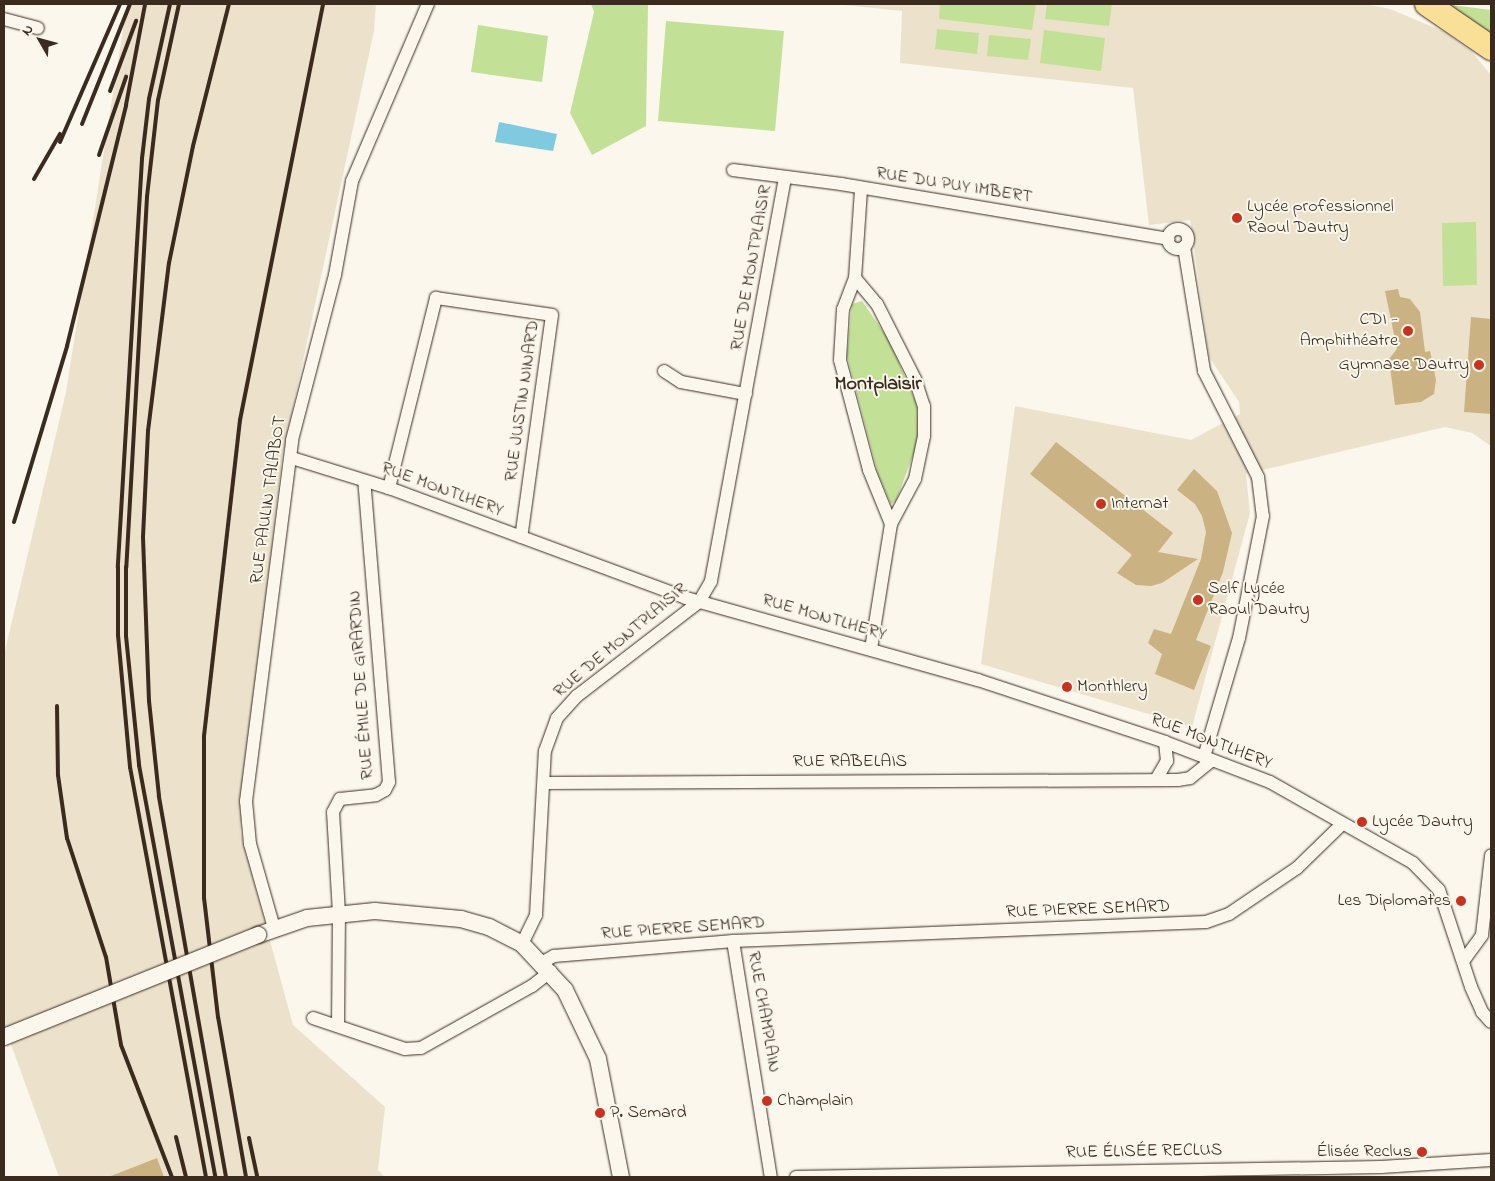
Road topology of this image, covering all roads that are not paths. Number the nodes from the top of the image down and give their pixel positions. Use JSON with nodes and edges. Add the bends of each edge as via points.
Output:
{"nodes":[{"id":1,"x":428,"y":4,"type":"edge"},
{"id":2,"x":1427,"y":4,"type":"edge"},
{"id":3,"x":4,"y":19,"type":"edge"},
{"id":4,"x":38,"y":28,"type":"dead end"},
{"id":5,"x":1491,"y":48,"type":"edge"},
{"id":6,"x":733,"y":170,"type":"dead end"},
{"id":7,"x":785,"y":178,"type":"junction"},
{"id":8,"x":861,"y":190,"type":"junction"},
{"id":9,"x":855,"y":278,"type":"junction"},
{"id":10,"x":664,"y":371,"type":"dead end"},
{"id":11,"x":746,"y":394,"type":"junction"},
{"id":12,"x":292,"y":458,"type":"junction"},
{"id":13,"x":364,"y":480,"type":"junction"},
{"id":14,"x":389,"y":488,"type":"junction"},
{"id":15,"x":891,"y":524,"type":"junction"},
{"id":16,"x":522,"y":537,"type":"junction"},
{"id":17,"x":699,"y":602,"type":"junction"},
{"id":18,"x":870,"y":649,"type":"junction"},
{"id":19,"x":1166,"y":742,"type":"junction"},
{"id":20,"x":1208,"y":758,"type":"junction"},
{"id":21,"x":1157,"y":778,"type":"junction"},
{"id":22,"x":544,"y":783,"type":"junction"},
{"id":23,"x":1341,"y":825,"type":"junction"},
{"id":24,"x":1491,"y":856,"type":"edge"},
{"id":25,"x":339,"y":914,"type":"junction"},
{"id":26,"x":274,"y":928,"type":"junction"},
{"id":27,"x":732,"y":941,"type":"junction"},
{"id":28,"x":522,"y":944,"type":"junction"},
{"id":29,"x":1464,"y":960,"type":"junction"},
{"id":30,"x":547,"y":967,"type":"junction"},
{"id":31,"x":313,"y":1018,"type":"dead end"},
{"id":32,"x":1491,"y":1022,"type":"edge"},
{"id":33,"x":338,"y":1026,"type":"junction"},
{"id":34,"x":4,"y":1037,"type":"edge"},
{"id":35,"x":1491,"y":1160,"type":"edge"},
{"id":36,"x":1173,"y":1173,"type":"edge"},
{"id":37,"x":621,"y":1177,"type":"edge"},
{"id":38,"x":771,"y":1177,"type":"edge"},
{"id":39,"x":796,"y":1177,"type":"edge"}],
"edges":[{"from":1,"to":12,"type":"street","name":"RUE PAULIN TALABOT","via":[[352,181],[335,275],[292,440]]},
{"from":2,"to":5,"type":"highway"},
{"from":3,"to":4,"type":"street"},
{"from":6,"to":7,"type":"street","name":"RUE DU PUY IMBERT"},
{"from":7,"to":8,"type":"street","name":"RUE DU PUY IMBERT"},
{"from":7,"to":11,"type":"street","name":"RUE DE MONTPLAISIR"},
{"from":8,"to":9,"type":"street"},
{"from":8,"to":20,"type":"street","name":"RUE DU PUY IMBERT","via":[[1168,239],[1172,247],[1184,247],[1204,370],[1258,477],[1263,516],[1239,638]]},
{"from":9,"to":15,"type":"street","via":[[843,309],[840,360],[869,470]]},
{"from":9,"to":15,"type":"street","via":[[877,304],[915,379],[924,406],[924,436],[915,478]]},
{"from":10,"to":11,"type":"street","via":[[681,382]]},
{"from":11,"to":17,"type":"street","name":"RUE DE MONTPLAISIR","via":[[711,581]]},
{"from":12,"to":13,"type":"street","name":"RUE MONTLHERY"},
{"from":12,"to":26,"type":"street","name":"RUE PAULIN TALABOT","via":[[246,801],[249,838]]},
{"from":13,"to":14,"type":"street","name":"RUE MONTLHERY"},
{"from":13,"to":25,"type":"street","name":"RUE ÉMILE DE GIRARDIN","via":[[389,782],[385,790],[376,794],[346,796],[335,805]]},
{"from":14,"to":16,"type":"street","name":"RUE MONTLHERY"},
{"from":14,"to":16,"type":"street","name":"RUE JUSTIN NINARD","via":[[436,298],[552,314]]},
{"from":15,"to":18,"type":"street"},
{"from":16,"to":17,"type":"street","name":"RUE MONTLHERY"},
{"from":17,"to":18,"type":"street","name":"RUE MONTLHERY"},
{"from":17,"to":22,"type":"street","name":"RUE DE MONTPLAISIR","via":[[577,696],[557,718],[545,751]]},
{"from":18,"to":19,"type":"street","name":"RUE MONTLHERY","via":[[978,680]]},
{"from":19,"to":20,"type":"street","name":"RUE MONTLHERY"},
{"from":19,"to":21,"type":"street","via":[[1168,761]]},
{"from":20,"to":21,"type":"street","name":"RUE RABELAIS","via":[[1190,778]]},
{"from":20,"to":23,"type":"street","name":"RUE MONTLHERY","via":[[1282,788]]},
{"from":21,"to":22,"type":"street","name":"RUE RABELAIS"},
{"from":22,"to":28,"type":"street","name":"RUE DE MONTPLAISIR","via":[[536,915]]},
{"from":23,"to":27,"type":"street","name":"RUE PIERRE SEMARD","via":[[1297,868],[1229,914],[1206,922]]},
{"from":23,"to":29,"type":"street","via":[[1413,863],[1439,890]]},
{"from":24,"to":29,"type":"street","via":[[1482,935]]},
{"from":25,"to":26,"type":"street"},
{"from":25,"to":28,"type":"street","via":[[375,912],[461,919]]},
{"from":25,"to":33,"type":"street","name":"RUE ÉMILE DE GIRARDIN"},
{"from":26,"to":34,"type":"street","bridge":true},
{"from":27,"to":30,"type":"street","name":"RUE PIERRE SEMARD","via":[[554,956]]},
{"from":27,"to":38,"type":"street","name":"RUE CHAMPLAIN"},
{"from":28,"to":30,"type":"street"},
{"from":29,"to":32,"type":"street","via":[[1482,1012]]},
{"from":30,"to":33,"type":"street","via":[[532,986],[421,1048],[405,1048]]},
{"from":30,"to":37,"type":"street","via":[[565,990],[598,1060]]},
{"from":31,"to":33,"type":"street"},
{"from":35,"to":36,"type":"street","name":"RUE ÉLISÉE RECLUS","via":[[1420,1166]]},
{"from":36,"to":39,"type":"street","name":"RUE ÉLISÉE RECLUS"}]}
